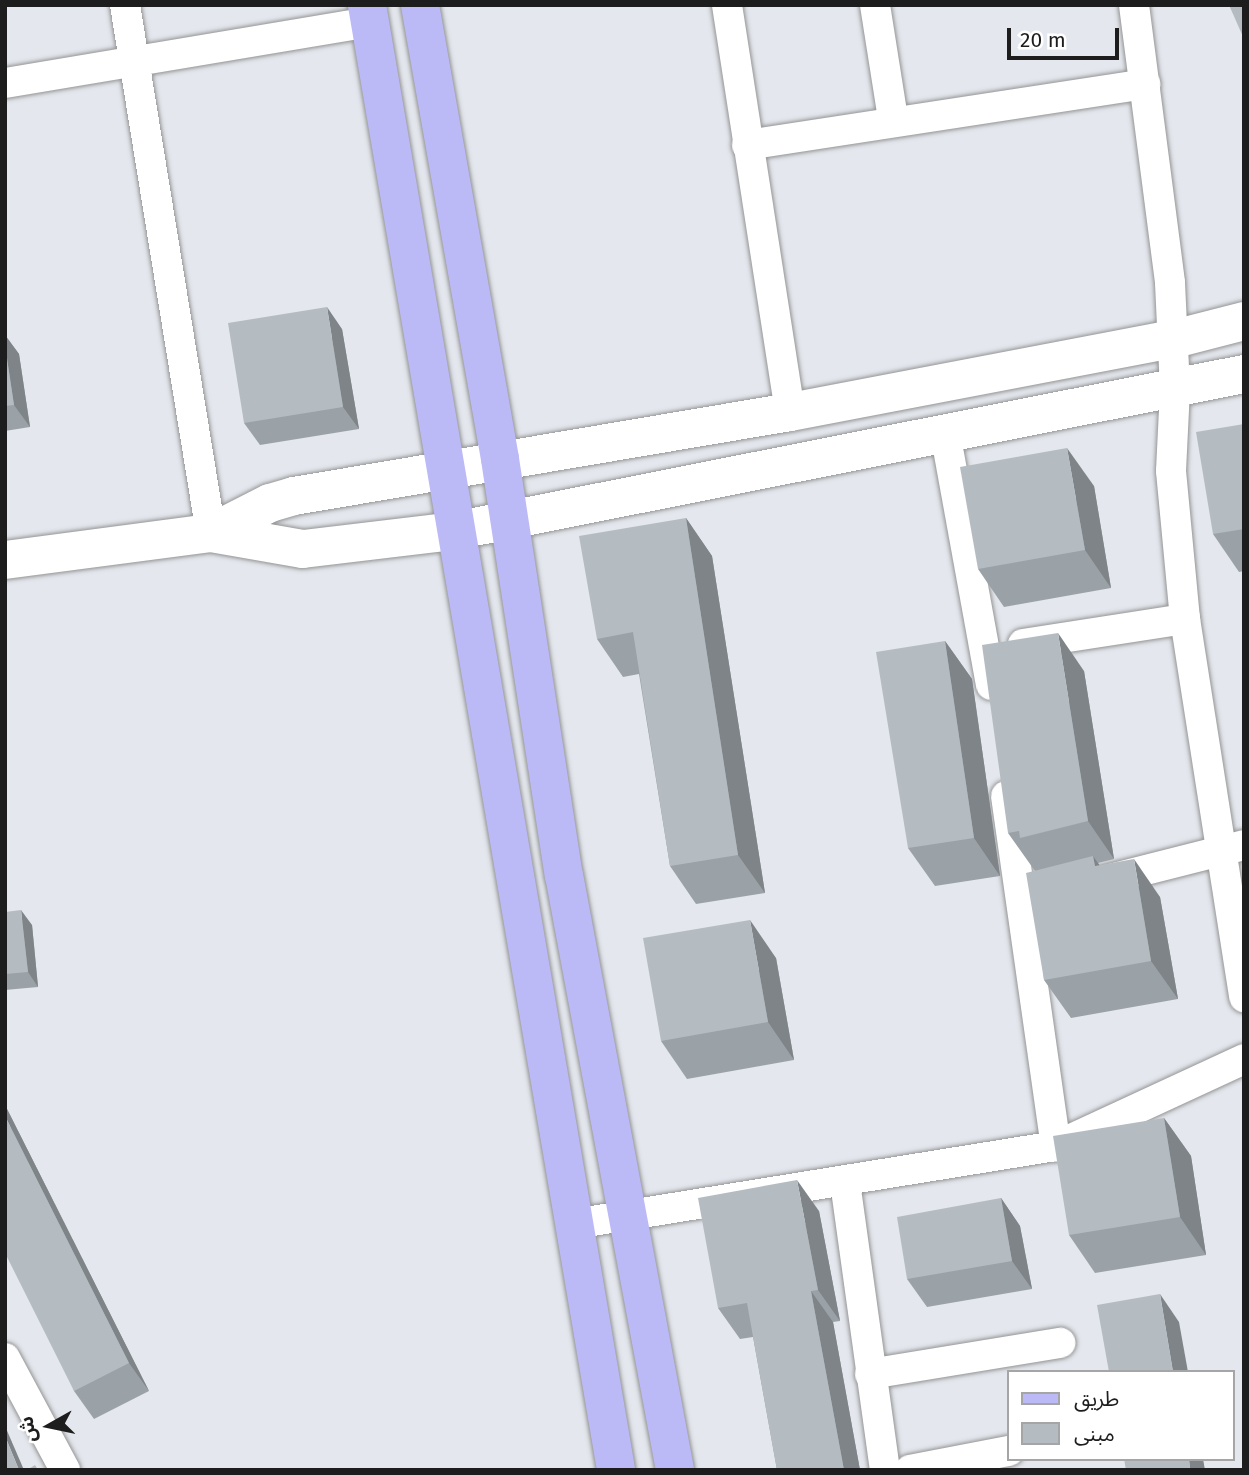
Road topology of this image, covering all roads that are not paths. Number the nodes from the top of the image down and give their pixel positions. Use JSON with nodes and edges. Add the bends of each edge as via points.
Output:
{"nodes":[{"id":1,"x":125,"y":5,"type":"edge"},
{"id":2,"x":420,"y":5,"type":"edge"},
{"id":3,"x":727,"y":5,"type":"edge"},
{"id":4,"x":875,"y":5,"type":"edge"},
{"id":5,"x":1135,"y":5,"type":"edge"},
{"id":6,"x":368,"y":14,"type":"edge"},
{"id":7,"x":133,"y":61,"type":"junction"},
{"id":8,"x":5,"y":83,"type":"edge"},
{"id":9,"x":1145,"y":84,"type":"junction"},
{"id":10,"x":893,"y":119,"type":"junction"},
{"id":11,"x":747,"y":145,"type":"junction"},
{"id":12,"x":1244,"y":321,"type":"edge"},
{"id":13,"x":1174,"y":339,"type":"junction"},
{"id":14,"x":1244,"y":374,"type":"edge"},
{"id":15,"x":1175,"y":389,"type":"junction"},
{"id":16,"x":790,"y":412,"type":"junction"},
{"id":17,"x":945,"y":432,"type":"junction"},
{"id":18,"x":500,"y":459,"type":"junction"},
{"id":19,"x":447,"y":468,"type":"junction"},
{"id":20,"x":508,"y":519,"type":"junction"},
{"id":21,"x":454,"y":531,"type":"junction"},
{"id":22,"x":211,"y":533,"type":"junction"},
{"id":23,"x":5,"y":560,"type":"edge"},
{"id":24,"x":1185,"y":619,"type":"junction"},
{"id":25,"x":986,"y":650,"type":"junction"},
{"id":26,"x":995,"y":716,"type":"edge"},
{"id":27,"x":1002,"y":769,"type":"edge"},
{"id":28,"x":1231,"y":849,"type":"edge"},
{"id":29,"x":564,"y":875,"type":"junction"},
{"id":30,"x":516,"y":884,"type":"junction"},
{"id":31,"x":1047,"y":894,"type":"junction"},
{"id":32,"x":1244,"y":997,"type":"edge"},
{"id":33,"x":1244,"y":1059,"type":"edge"},
{"id":34,"x":1056,"y":1146,"type":"junction"},
{"id":35,"x":845,"y":1182,"type":"junction"},
{"id":36,"x":627,"y":1214,"type":"junction"},
{"id":37,"x":574,"y":1224,"type":"junction"},
{"id":38,"x":1060,"y":1343,"type":"dead end"},
{"id":39,"x":5,"y":1358,"type":"edge"},
{"id":40,"x":870,"y":1374,"type":"junction"},
{"id":41,"x":1007,"y":1451,"type":"edge"},
{"id":42,"x":56,"y":1467,"type":"edge"},
{"id":43,"x":616,"y":1470,"type":"edge"},
{"id":44,"x":675,"y":1470,"type":"edge"},
{"id":45,"x":885,"y":1470,"type":"edge"},
{"id":46,"x":910,"y":1470,"type":"edge"}],
"edges":[{"from":1,"to":7,"type":"street"},
{"from":2,"to":18,"type":"main road"},
{"from":3,"to":11,"type":"street"},
{"from":4,"to":10,"type":"street"},
{"from":5,"to":9,"type":"street"},
{"from":6,"to":7,"type":"street"},
{"from":6,"to":19,"type":"main road"},
{"from":7,"to":8,"type":"street"},
{"from":7,"to":22,"type":"street"},
{"from":9,"to":10,"type":"street"},
{"from":9,"to":13,"type":"street"},
{"from":10,"to":11,"type":"street"},
{"from":11,"to":16,"type":"street"},
{"from":12,"to":13,"type":"street"},
{"from":13,"to":15,"type":"street"},
{"from":13,"to":16,"type":"street"},
{"from":14,"to":15,"type":"street"},
{"from":15,"to":17,"type":"street"},
{"from":15,"to":24,"type":"street","via":[[1171,471]]},
{"from":16,"to":18,"type":"street"},
{"from":17,"to":20,"type":"street"},
{"from":17,"to":25,"type":"street"},
{"from":18,"to":19,"type":"street"},
{"from":18,"to":20,"type":"main road"},
{"from":19,"to":21,"type":"main road"},
{"from":19,"to":22,"type":"street","via":[[294,496]]},
{"from":20,"to":21,"type":"street"},
{"from":20,"to":29,"type":"main road"},
{"from":21,"to":22,"type":"street","via":[[303,549]]},
{"from":21,"to":30,"type":"main road"},
{"from":22,"to":23,"type":"street"},
{"from":24,"to":25,"type":"street"},
{"from":24,"to":28,"type":"street"},
{"from":25,"to":26,"type":"street"},
{"from":27,"to":31,"type":"street"},
{"from":28,"to":31,"type":"street"},
{"from":28,"to":32,"type":"street"},
{"from":29,"to":30,"type":"main road"},
{"from":29,"to":36,"type":"main road"},
{"from":30,"to":37,"type":"main road"},
{"from":31,"to":34,"type":"street"},
{"from":33,"to":34,"type":"street"},
{"from":34,"to":35,"type":"street"},
{"from":35,"to":36,"type":"street"},
{"from":35,"to":40,"type":"street"},
{"from":36,"to":37,"type":"street"},
{"from":36,"to":44,"type":"main road"},
{"from":37,"to":43,"type":"main road"},
{"from":38,"to":40,"type":"street"},
{"from":39,"to":42,"type":"street"},
{"from":40,"to":45,"type":"street"},
{"from":41,"to":46,"type":"street"}]}
